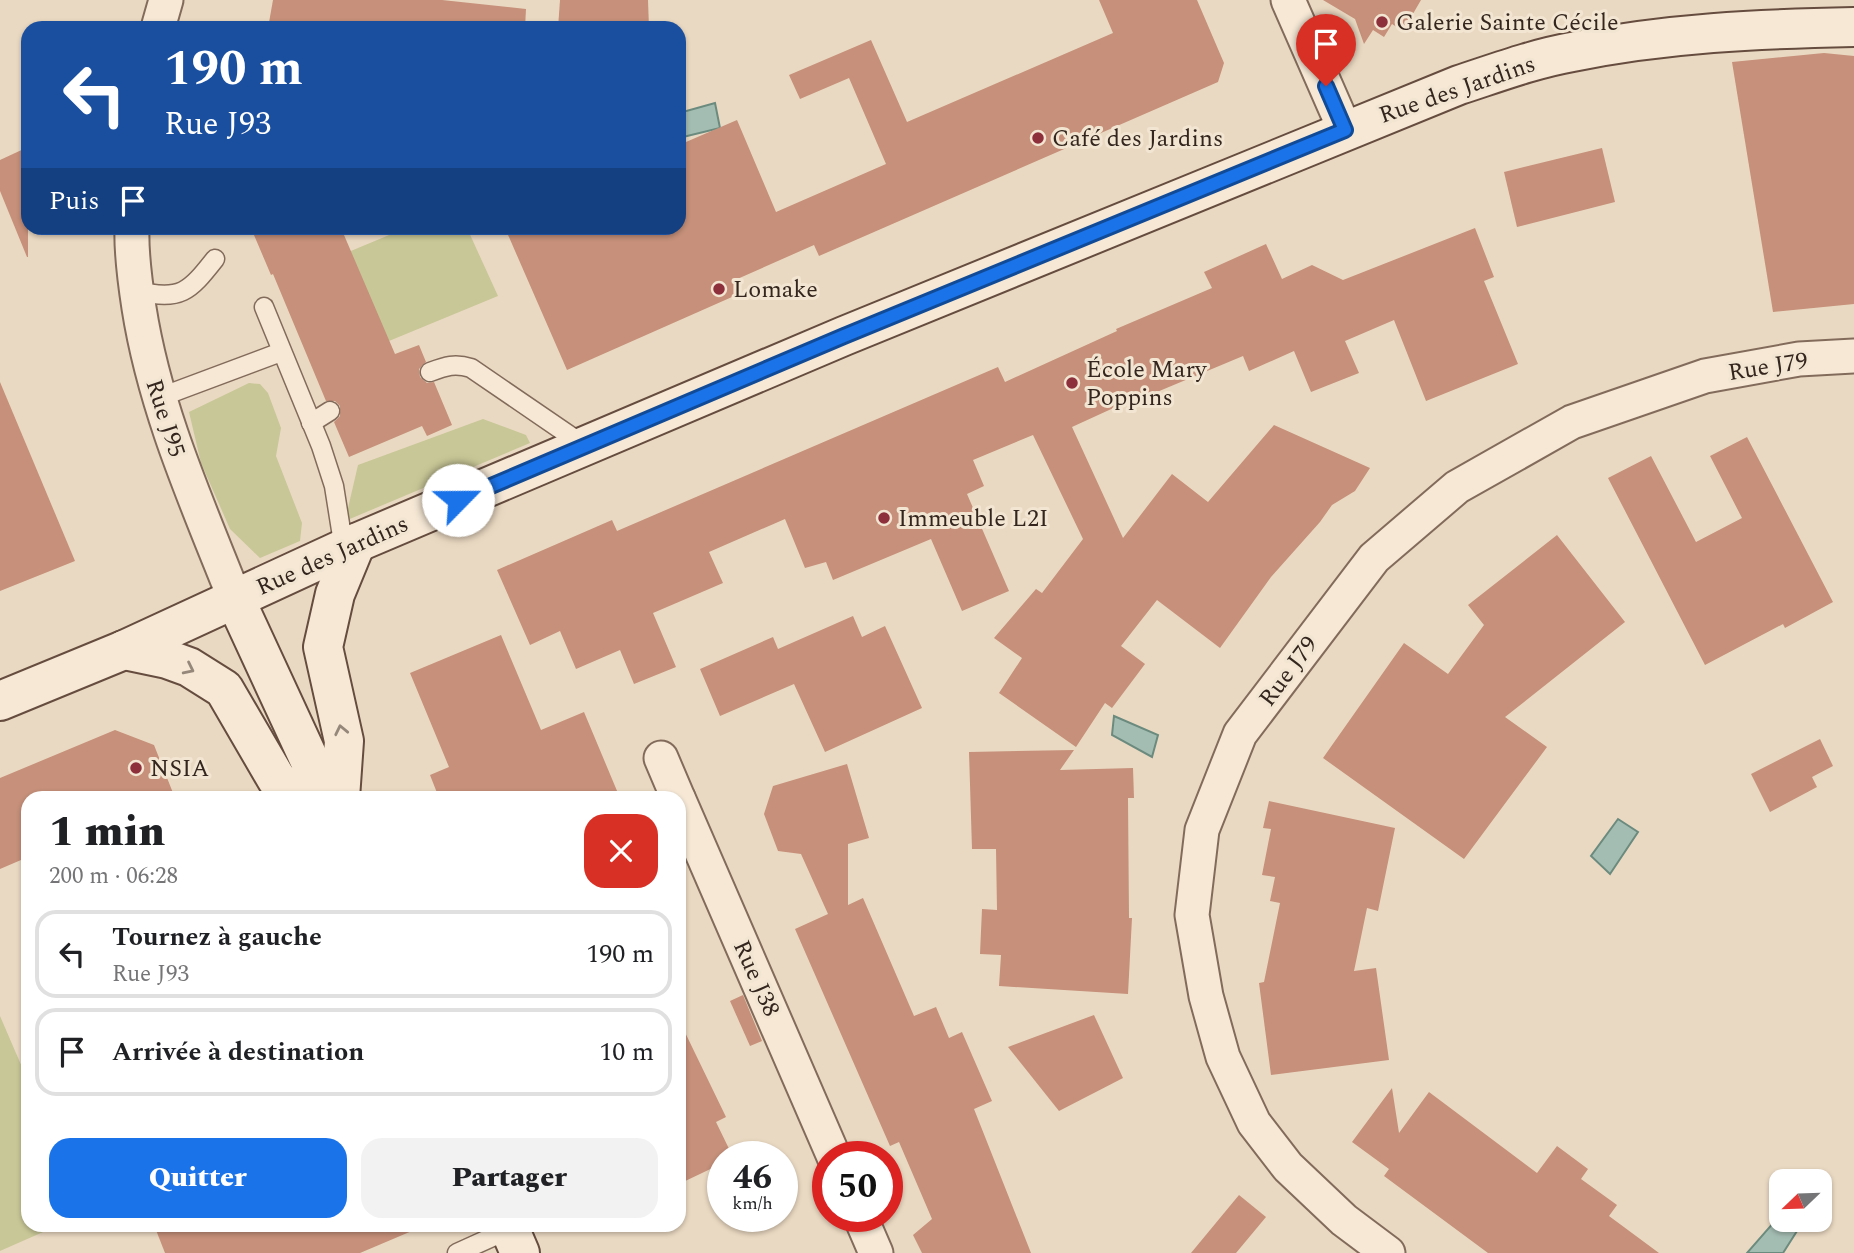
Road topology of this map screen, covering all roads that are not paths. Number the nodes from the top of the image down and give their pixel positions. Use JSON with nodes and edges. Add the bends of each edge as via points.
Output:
{"nodes":[{"id":1,"x":166,"y":0,"type":"edge"},
{"id":2,"x":1288,"y":0,"type":"edge"},
{"id":3,"x":160,"y":21,"type":"edge"},
{"id":4,"x":1854,"y":27,"type":"edge"},
{"id":5,"x":1345,"y":130,"type":"junction"},
{"id":6,"x":133,"y":235,"type":"edge"},
{"id":7,"x":215,"y":259,"type":"dead end"},
{"id":8,"x":137,"y":292,"type":"junction"},
{"id":9,"x":264,"y":307,"type":"dead end"},
{"id":10,"x":281,"y":352,"type":"junction"},
{"id":11,"x":1854,"y":356,"type":"edge"},
{"id":12,"x":430,"y":372,"type":"dead end"},
{"id":13,"x":158,"y":398,"type":"junction"},
{"id":14,"x":330,"y":411,"type":"dead end"},
{"id":15,"x":311,"y":424,"type":"junction"},
{"id":16,"x":586,"y":446,"type":"junction"},
{"id":17,"x":350,"y":546,"type":"junction"},
{"id":18,"x":235,"y":599,"type":"junction"},
{"id":19,"x":124,"y":650,"type":"junction"},
{"id":20,"x":0,"y":701,"type":"edge"},
{"id":21,"x":661,"y":758,"type":"dead end"},
{"id":22,"x":293,"y":791,"type":"edge"},
{"id":23,"x":324,"y":791,"type":"edge"},
{"id":24,"x":340,"y":791,"type":"edge"},
{"id":25,"x":675,"y":791,"type":"edge"},
{"id":26,"x":686,"y":815,"type":"edge"},
{"id":27,"x":827,"y":1141,"type":"edge"},
{"id":28,"x":867,"y":1232,"type":"edge"},
{"id":29,"x":513,"y":1236,"type":"edge"},
{"id":30,"x":457,"y":1253,"type":"edge"},
{"id":31,"x":876,"y":1253,"type":"edge"},
{"id":32,"x":1388,"y":1253,"type":"edge"}],
"edges":[{"from":1,"to":3,"type":"street"},
{"from":2,"to":5,"type":"street"},
{"from":4,"to":5,"type":"main road","name":"Rue des Jardins","via":[[1738,29],[1571,52],[1459,85]]},
{"from":5,"to":16,"type":"main road","name":"Rue des Jardins"},
{"from":6,"to":8,"type":"street","name":"Rue J95"},
{"from":7,"to":8,"type":"lane","via":[[194,286],[170,295]]},
{"from":8,"to":13,"type":"street","name":"Rue J95"},
{"from":9,"to":10,"type":"lane"},
{"from":10,"to":13,"type":"lane"},
{"from":10,"to":15,"type":"lane"},
{"from":11,"to":32,"type":"street","name":"Rue J79","via":[[1798,359],[1705,376],[1572,422],[1457,487],[1374,558],[1240,734],[1202,830],[1192,915],[1216,1033],[1254,1123],[1288,1167],[1344,1220]]},
{"from":12,"to":16,"type":"lane","via":[[459,364],[471,368]]},
{"from":13,"to":18,"type":"street","name":"Rue J95"},
{"from":14,"to":15,"type":"lane"},
{"from":15,"to":17,"type":"lane"},
{"from":16,"to":17,"type":"main road","name":"Rue des Jardins"},
{"from":17,"to":18,"type":"main road","name":"Rue des Jardins"},
{"from":24,"to":17,"type":"main road","one_way":true,"via":[[344,741],[323,647]]},
{"from":18,"to":19,"type":"main road","name":"Rue des Jardins"},
{"from":18,"to":23,"type":"main road"},
{"from":19,"to":20,"type":"main road","name":"Rue des Jardins"},
{"from":19,"to":22,"type":"main road","one_way":true,"via":[[189,667],[224,689],[277,780]]},
{"from":21,"to":25,"type":"street","name":"Rue J38"},
{"from":26,"to":27,"type":"street","name":"Rue J38"},
{"from":28,"to":31,"type":"street"},
{"from":29,"to":30,"type":"lane"}]}
